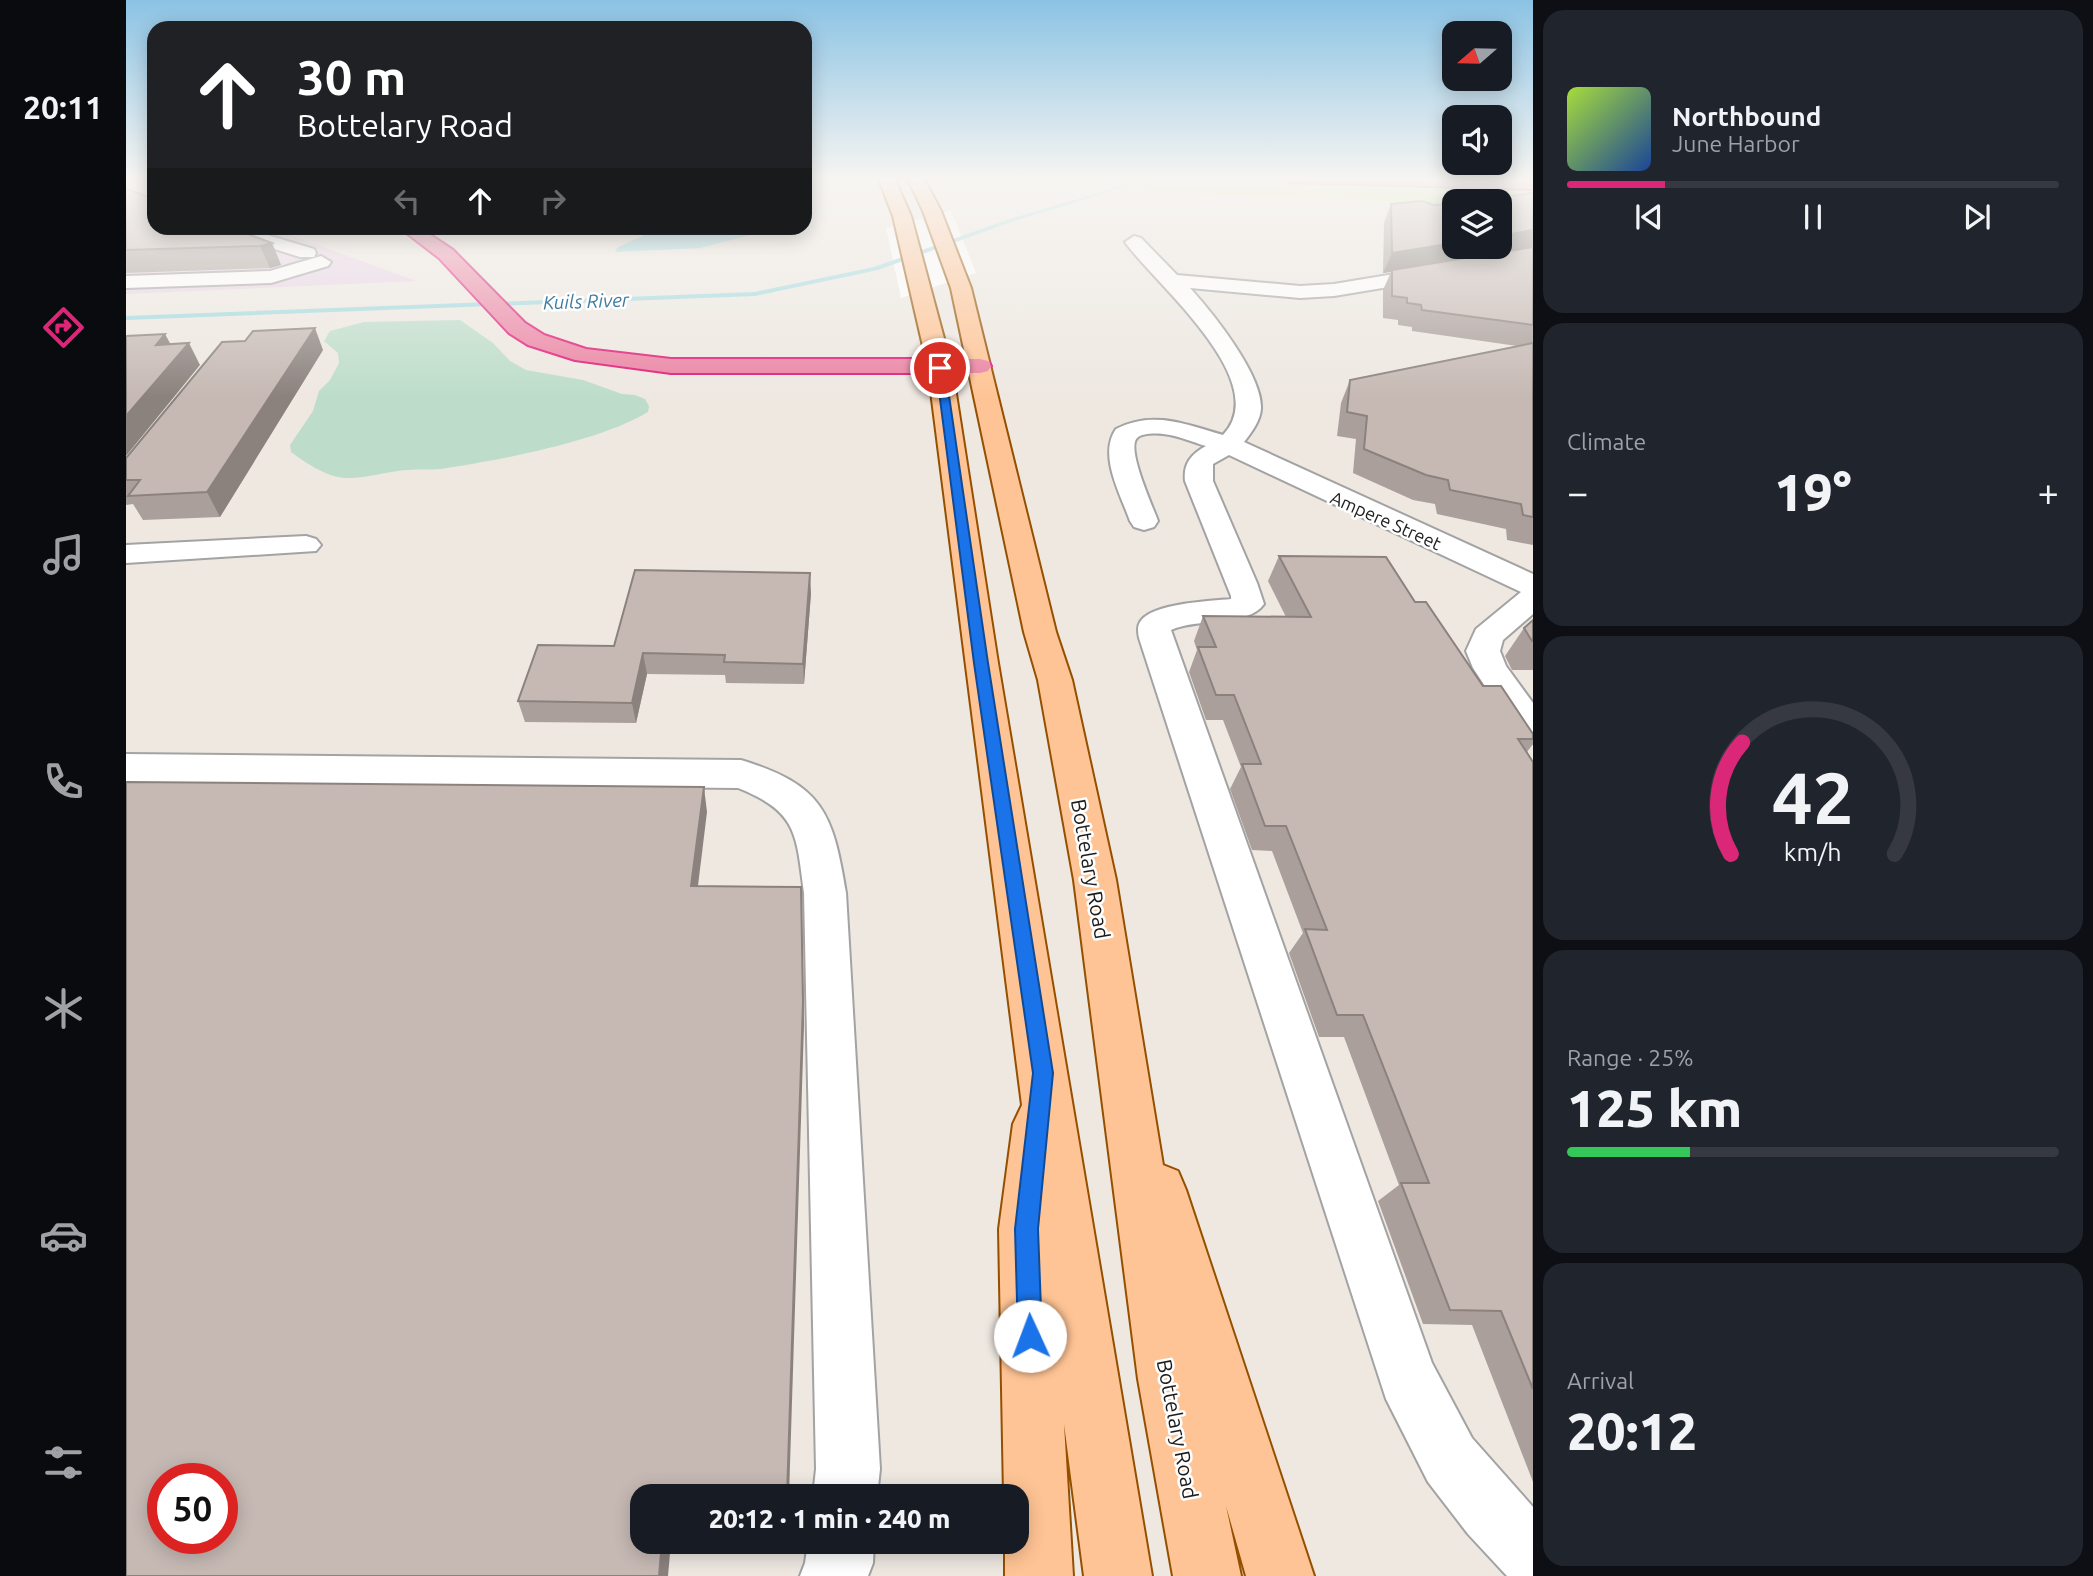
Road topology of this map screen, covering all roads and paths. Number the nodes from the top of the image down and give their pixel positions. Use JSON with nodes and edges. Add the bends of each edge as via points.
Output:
{"nodes":[{"id":1,"x":295,"y":251,"type":"edge"},
{"id":2,"x":441,"y":251,"type":"edge"},
{"id":3,"x":911,"y":251,"type":"edge"},
{"id":4,"x":947,"y":251,"type":"edge"},
{"id":5,"x":1142,"y":251,"type":"edge"},
{"id":6,"x":1533,"y":257,"type":"edge"},
{"id":7,"x":1171,"y":280,"type":"junction"},
{"id":8,"x":126,"y":282,"type":"edge"},
{"id":9,"x":980,"y":366,"type":"junction"},
{"id":10,"x":940,"y":368,"type":"junction"},
{"id":11,"x":1234,"y":447,"type":"junction"},
{"id":12,"x":1144,"y":521,"type":"dead end"},
{"id":13,"x":306,"y":545,"type":"dead end"},
{"id":14,"x":126,"y":554,"type":"edge"},
{"id":15,"x":1533,"y":586,"type":"edge"},
{"id":16,"x":1533,"y":598,"type":"edge"},
{"id":17,"x":1533,"y":730,"type":"edge"},
{"id":18,"x":126,"y":768,"type":"edge"},
{"id":19,"x":1043,"y":1073,"type":"junction"},
{"id":20,"x":1123,"y":1074,"type":"junction"},
{"id":21,"x":846,"y":1484,"type":"edge"},
{"id":22,"x":840,"y":1554,"type":"edge"},
{"id":23,"x":1533,"y":1555,"type":"edge"},
{"id":24,"x":834,"y":1576,"type":"edge"},
{"id":25,"x":1039,"y":1576,"type":"edge"},
{"id":26,"x":1118,"y":1576,"type":"edge"},
{"id":27,"x":1207,"y":1576,"type":"edge"},
{"id":28,"x":1280,"y":1576,"type":"edge"}],
"edges":[{"from":1,"to":8,"type":"street","via":[[314,257],[271,277]]},
{"from":2,"to":10,"type":"highway","via":[[505,318],[536,340],[583,355],[671,366]]},
{"from":3,"to":10,"type":"main road"},
{"from":4,"to":9,"type":"main road","name":"Bottelary Road"},
{"from":5,"to":7,"type":"street"},
{"from":6,"to":7,"type":"street","via":[[1334,290],[1300,292]]},
{"from":7,"to":11,"type":"street","via":[[1209,321],[1233,360],[1250,403]]},
{"from":9,"to":10,"type":"highway"},
{"from":9,"to":20,"type":"main road","name":"Bottelary Road","via":[[1073,769],[1095,880]]},
{"from":10,"to":19,"type":"main road"},
{"from":11,"to":12,"type":"street","name":"Ampere Street","via":[[1155,424],[1125,434],[1121,446],[1126,472]]},
{"from":11,"to":15,"type":"street","name":"Ampere Street"},
{"from":11,"to":23,"type":"street","via":[[1204,454],[1197,466],[1199,482],[1248,604],[1169,617],[1154,625],[1155,638],[1407,1378],[1450,1460]]},
{"from":13,"to":14,"type":"street"},
{"from":16,"to":17,"type":"street","via":[[1488,636],[1483,651]]},
{"from":18,"to":21,"type":"street","via":[[741,774],[772,785],[799,805],[816,830],[825,892]]},
{"from":19,"to":25,"type":"main road","via":[[1026,1229]]},
{"from":19,"to":26,"type":"main road"},
{"from":20,"to":27,"type":"main road","name":"Bottelary Road","via":[[1168,1379]]},
{"from":20,"to":28,"type":"main road"},
{"from":22,"to":24,"type":"street"}]}
